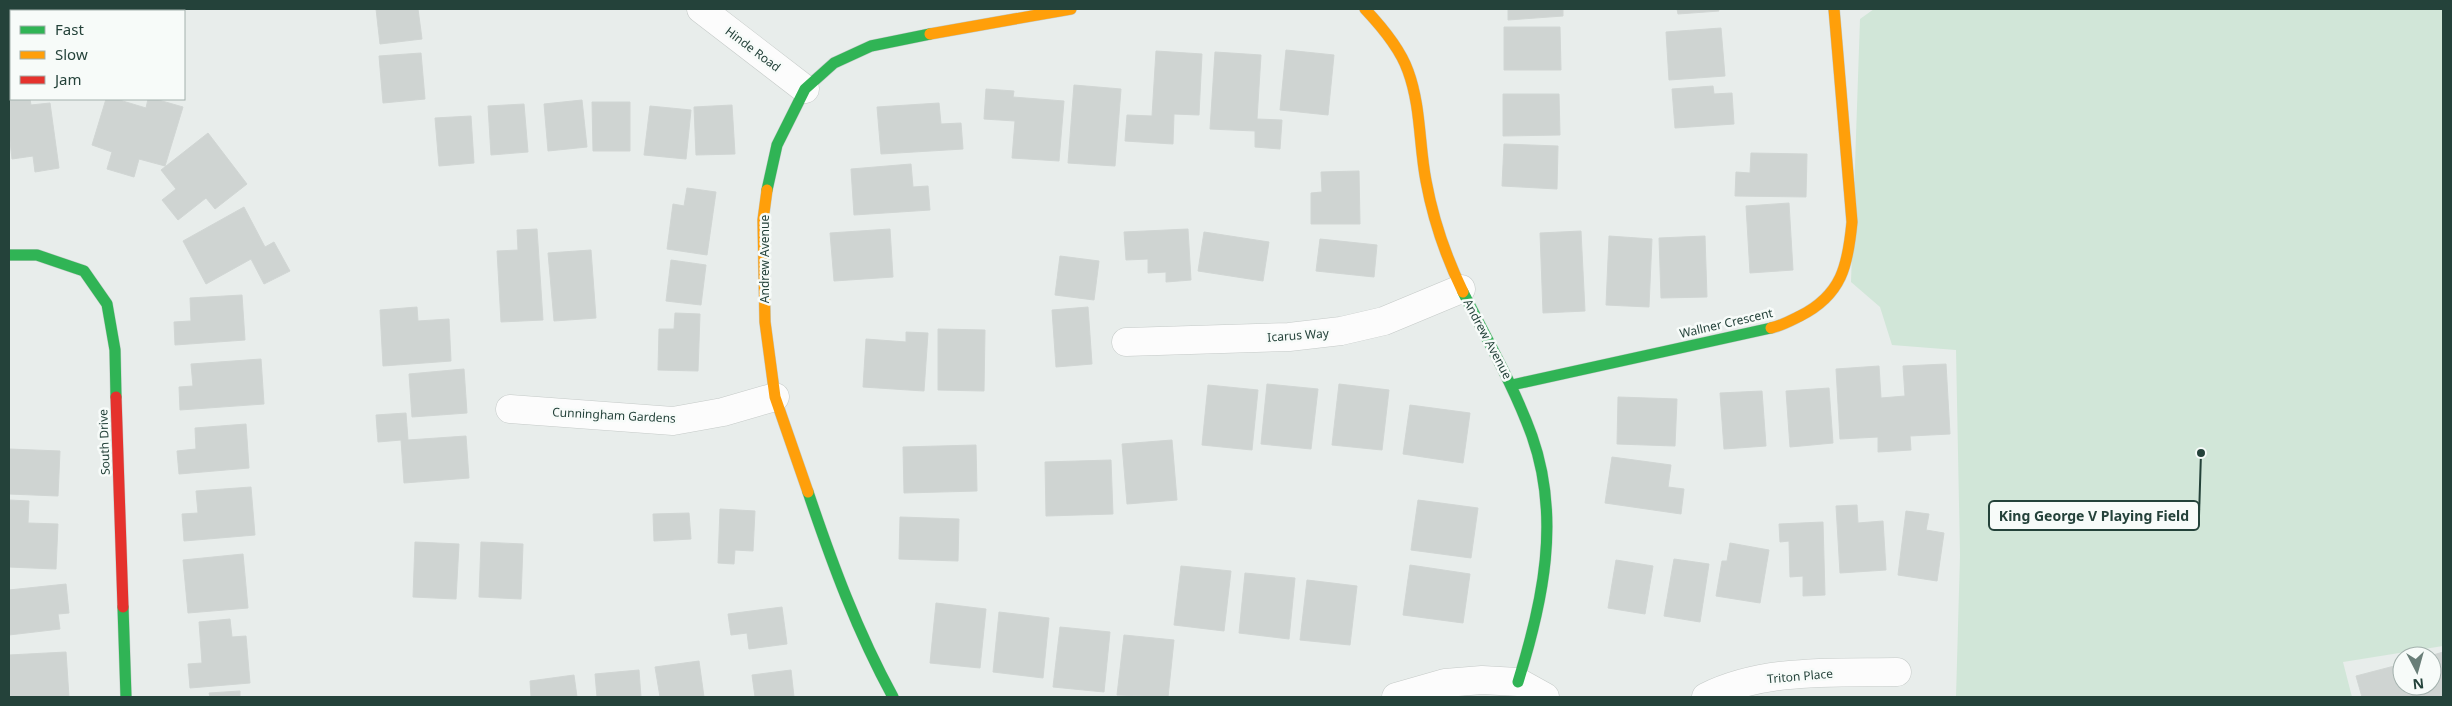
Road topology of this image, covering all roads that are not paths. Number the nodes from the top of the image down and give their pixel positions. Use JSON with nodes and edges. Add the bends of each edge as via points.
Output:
{"nodes":[{"id":1,"x":701,"y":9,"type":"edge"},
{"id":2,"x":1071,"y":9,"type":"edge"},
{"id":3,"x":1364,"y":9,"type":"edge"},
{"id":4,"x":1834,"y":9,"type":"edge"},
{"id":5,"x":806,"y":89,"type":"junction"},
{"id":6,"x":9,"y":254,"type":"edge"},
{"id":7,"x":1462,"y":289,"type":"junction"},
{"id":8,"x":1126,"y":342,"type":"dead end"},
{"id":9,"x":1512,"y":385,"type":"junction"},
{"id":10,"x":775,"y":397,"type":"junction"},
{"id":11,"x":510,"y":409,"type":"dead end"},
{"id":12,"x":1898,"y":672,"type":"dead end"},
{"id":13,"x":1518,"y":682,"type":"junction"},
{"id":14,"x":126,"y":697,"type":"edge"},
{"id":15,"x":891,"y":697,"type":"edge"},
{"id":16,"x":1396,"y":697,"type":"edge"},
{"id":17,"x":1545,"y":697,"type":"edge"},
{"id":18,"x":1706,"y":697,"type":"edge"}],
"edges":[{"from":1,"to":5,"type":"street","name":"Hinde Road"},
{"from":2,"to":5,"type":"street","name":"Andrew Avenue","via":[[871,46],[834,63]]},
{"from":3,"to":7,"type":"street","name":"Andrew Avenue","via":[[1396,47],[1408,72],[1431,204],[1445,250]]},
{"from":4,"to":9,"type":"street","name":"Wallner Crescent","via":[[1852,222],[1850,248],[1842,274],[1830,296],[1779,326]]},
{"from":5,"to":10,"type":"street","name":"Andrew Avenue","via":[[777,145],[763,220],[764,322]]},
{"from":6,"to":14,"type":"street","name":"South Drive","via":[[37,255],[84,271],[107,304],[115,350]]},
{"from":7,"to":8,"type":"street","name":"Icarus Way","via":[[1384,321],[1341,331],[1289,337]]},
{"from":7,"to":9,"type":"street","name":"Andrew Avenue"},
{"from":9,"to":13,"type":"street","name":"Andrew Avenue","via":[[1536,446],[1547,503],[1549,546],[1542,596]]},
{"from":10,"to":11,"type":"street","name":"Cunningham Gardens","via":[[723,412],[673,420]]},
{"from":10,"to":15,"type":"street","name":"Andrew Avenue","via":[[837,577]]},
{"from":12,"to":18,"type":"street","name":"Triton Place","via":[[1770,677],[1724,688]]},
{"from":13,"to":16,"type":"street","via":[[1445,683]]},
{"from":13,"to":17,"type":"street"}]}
